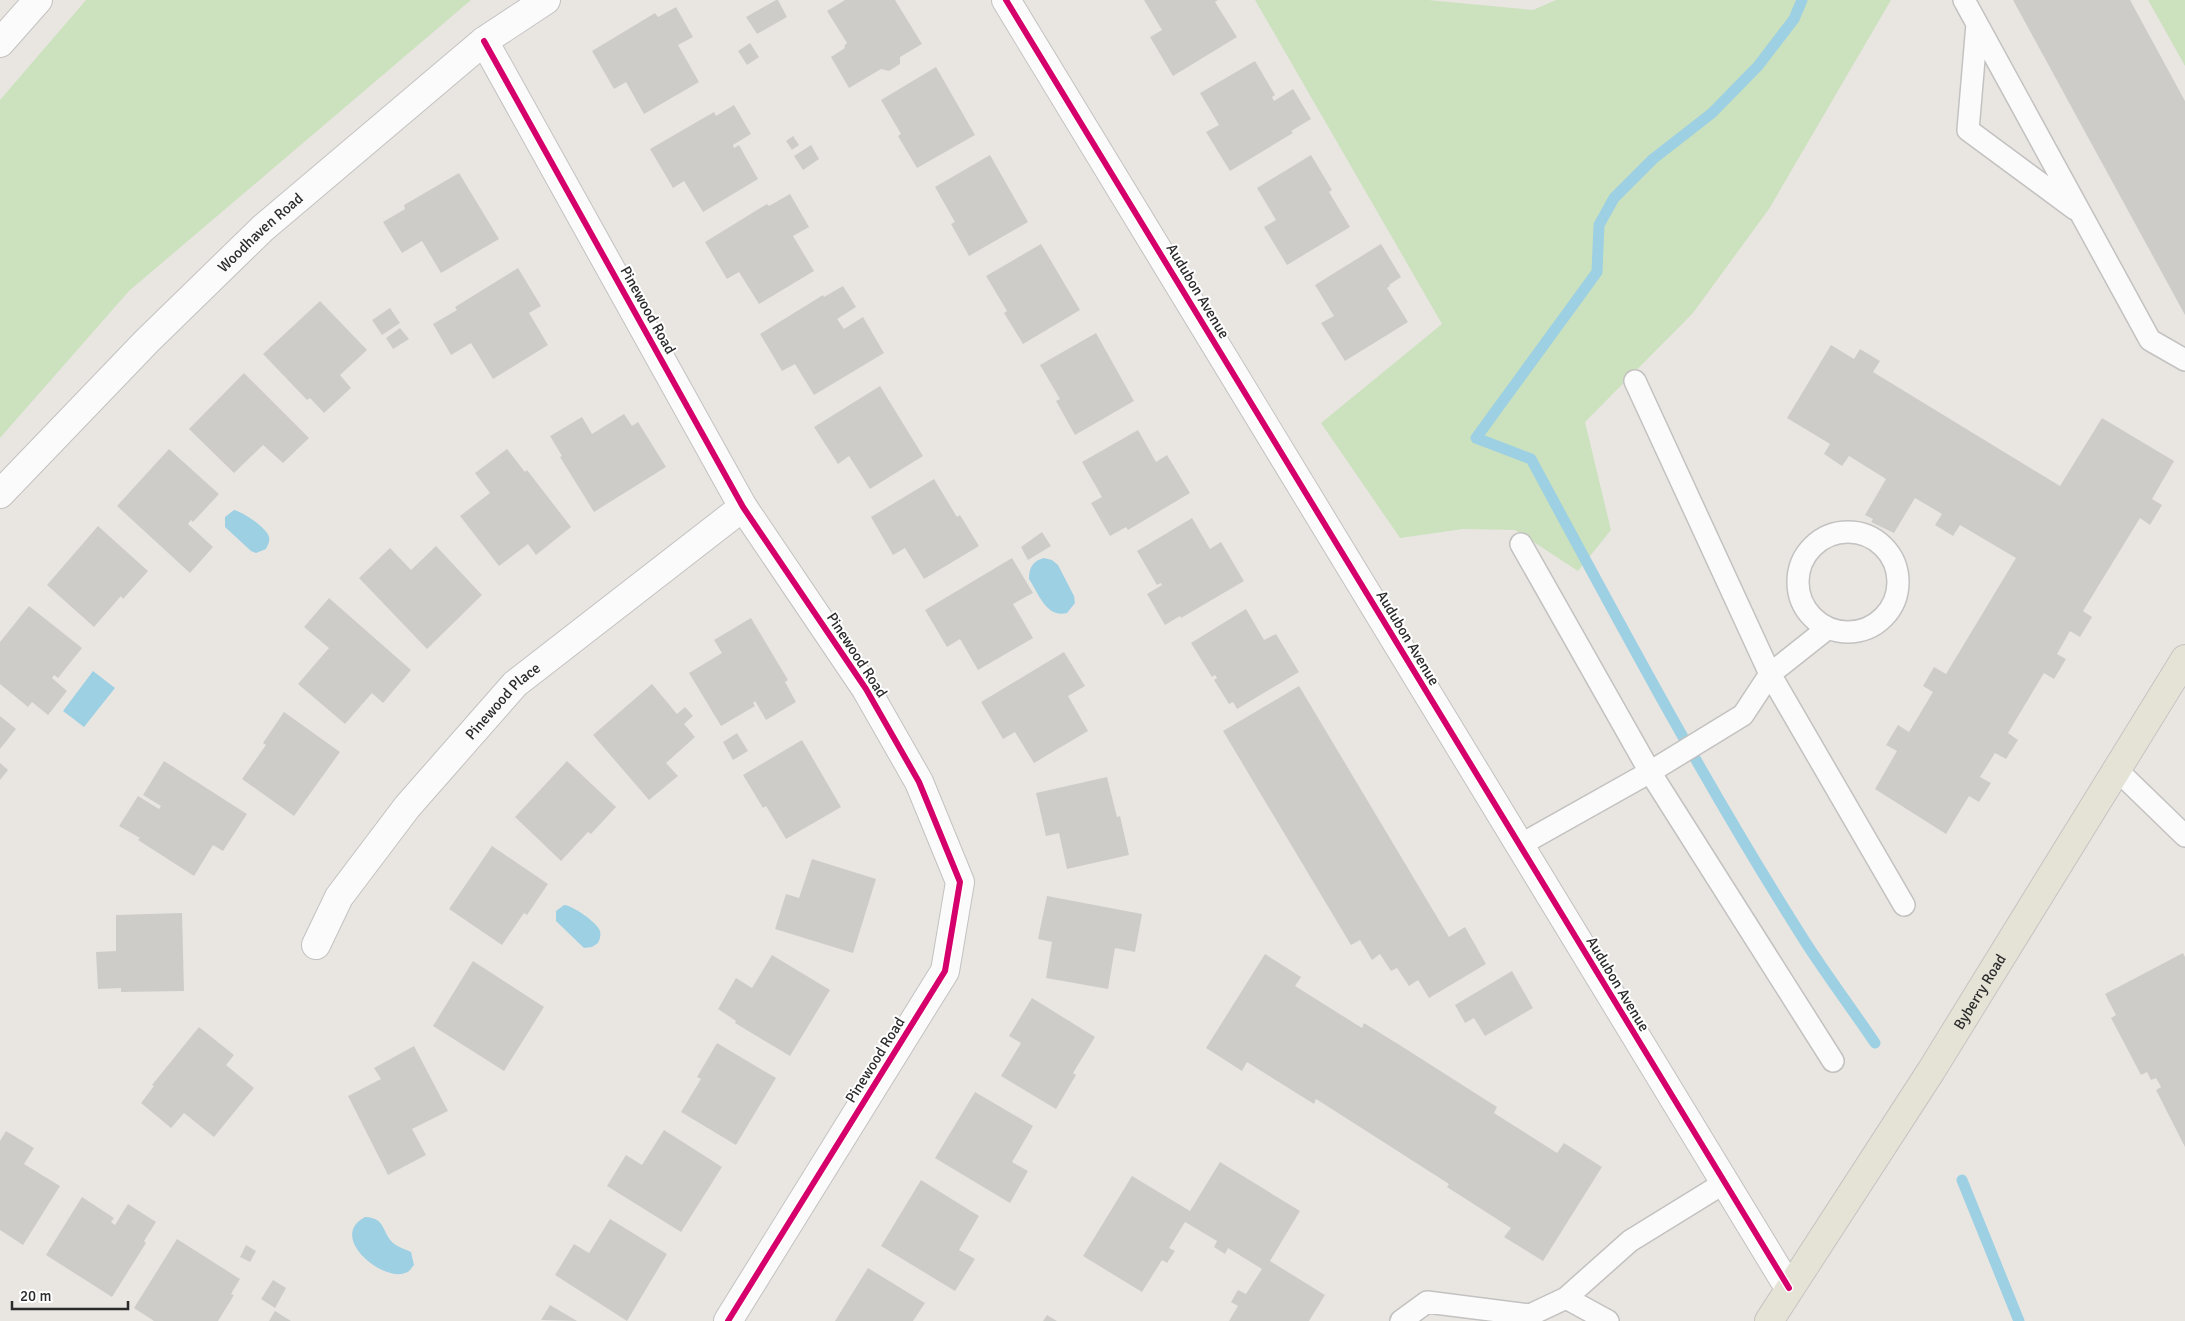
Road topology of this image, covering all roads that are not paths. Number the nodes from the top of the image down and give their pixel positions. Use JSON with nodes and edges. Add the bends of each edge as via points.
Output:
{"nodes":[{"id":1,"x":38,"y":0,"type":"edge"},
{"id":2,"x":546,"y":0,"type":"edge"},
{"id":3,"x":1006,"y":0,"type":"edge"},
{"id":4,"x":1964,"y":0,"type":"edge"},
{"id":5,"x":1977,"y":24,"type":"junction"},
{"id":6,"x":484,"y":41,"type":"junction"},
{"id":7,"x":0,"y":43,"type":"edge"},
{"id":8,"x":2080,"y":213,"type":"junction"},
{"id":9,"x":2185,"y":360,"type":"edge"},
{"id":10,"x":1635,"y":381,"type":"dead end"},
{"id":11,"x":0,"y":494,"type":"edge"},
{"id":12,"x":744,"y":508,"type":"junction"},
{"id":13,"x":1521,"y":544,"type":"dead end"},
{"id":14,"x":1828,"y":628,"type":"junction"},
{"id":15,"x":2185,"y":659,"type":"edge"},
{"id":16,"x":1770,"y":674,"type":"junction"},
{"id":17,"x":1657,"y":767,"type":"junction"},
{"id":18,"x":2117,"y":770,"type":"junction"},
{"id":19,"x":2185,"y":836,"type":"edge"},
{"id":20,"x":1520,"y":845,"type":"junction"},
{"id":21,"x":1904,"y":905,"type":"dead end"},
{"id":22,"x":316,"y":944,"type":"dead end"},
{"id":23,"x":1833,"y":1061,"type":"dead end"},
{"id":24,"x":1724,"y":1183,"type":"junction"},
{"id":25,"x":1788,"y":1288,"type":"junction"},
{"id":26,"x":1566,"y":1298,"type":"junction"},
{"id":27,"x":728,"y":1321,"type":"edge"},
{"id":28,"x":1401,"y":1321,"type":"edge"},
{"id":29,"x":1608,"y":1321,"type":"edge"},
{"id":30,"x":1768,"y":1321,"type":"edge"}],
"edges":[{"from":1,"to":7,"type":"street"},
{"from":2,"to":6,"type":"street","name":"Woodhaven Road"},
{"from":3,"to":20,"type":"street","name":"Audubon Avenue"},
{"from":4,"to":5,"type":"lane"},
{"from":5,"to":8,"type":"lane"},
{"from":5,"to":8,"type":"lane","via":[[1968,130]]},
{"from":6,"to":11,"type":"street","name":"Woodhaven Road","via":[[263,228],[147,341]]},
{"from":6,"to":12,"type":"street","name":"Pinewood Road"},
{"from":8,"to":9,"type":"lane","via":[[2150,340]]},
{"from":10,"to":16,"type":"lane"},
{"from":12,"to":22,"type":"street","name":"Pinewood Place","via":[[515,684],[406,807],[339,897]]},
{"from":12,"to":27,"type":"street","name":"Pinewood Road","via":[[866,689],[919,782],[960,882],[945,971]]},
{"from":13,"to":17,"type":"lane"},
{"from":14,"to":14,"type":"lane","via":[[1814,619],[1803,605],[1798,586],[1800,568],[1808,551],[1823,538],[1840,532],[1874,539],[1895,565],[1898,582],[1895,598],[1875,624],[1844,632]]},
{"from":14,"to":16,"type":"lane"},
{"from":15,"to":18,"type":"main road","name":"Byberry Road"},
{"from":16,"to":17,"type":"lane","via":[[1743,715]]},
{"from":16,"to":21,"type":"lane"},
{"from":17,"to":20,"type":"lane"},
{"from":17,"to":23,"type":"lane"},
{"from":18,"to":19,"type":"lane"},
{"from":18,"to":25,"type":"main road","name":"Byberry Road","via":[[1931,1071]]},
{"from":20,"to":24,"type":"street","name":"Audubon Avenue"},
{"from":24,"to":25,"type":"street","name":"Audubon Avenue"},
{"from":24,"to":26,"type":"lane","via":[[1630,1241]]},
{"from":25,"to":30,"type":"main road","name":"Byberry Road"},
{"from":26,"to":28,"type":"lane","via":[[1530,1315],[1427,1302]]},
{"from":26,"to":29,"type":"lane"}]}
